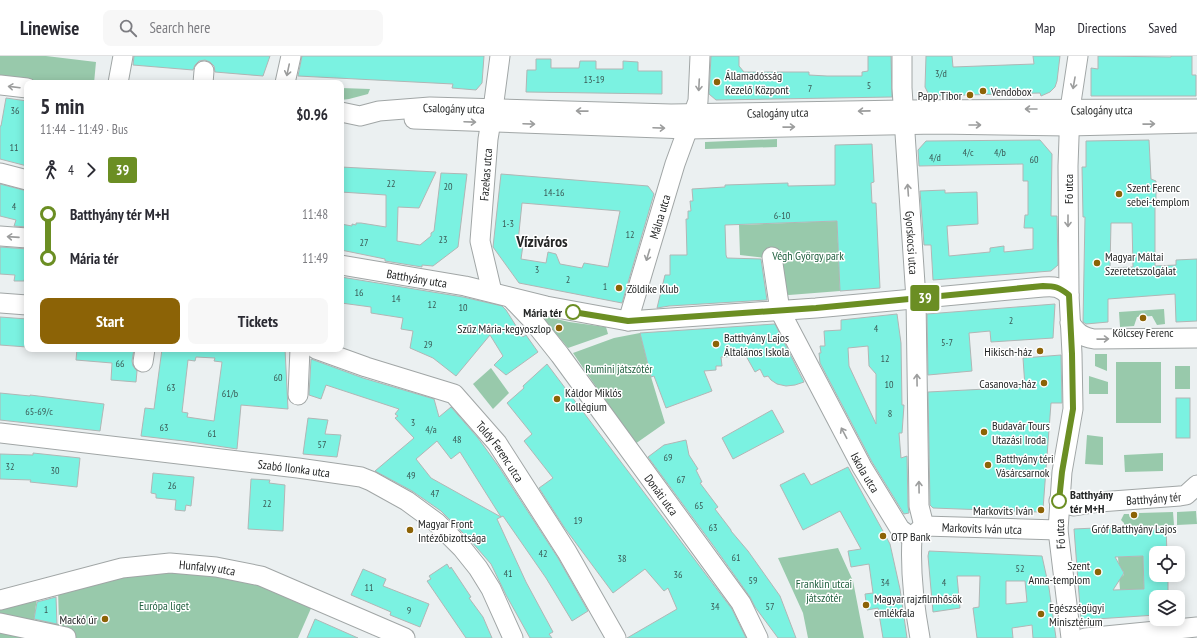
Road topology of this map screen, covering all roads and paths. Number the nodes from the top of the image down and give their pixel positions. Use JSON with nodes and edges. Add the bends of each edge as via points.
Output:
{"nodes":[{"id":1,"x":123,"y":56,"type":"edge"},
{"id":2,"x":291,"y":56,"type":"edge"},
{"id":3,"x":500,"y":56,"type":"edge"},
{"id":4,"x":700,"y":56,"type":"edge"},
{"id":5,"x":902,"y":56,"type":"edge"},
{"id":6,"x":1078,"y":56,"type":"edge"},
{"id":7,"x":119,"y":80,"type":"edge"},
{"id":8,"x":286,"y":80,"type":"edge"},
{"id":9,"x":0,"y":85,"type":"edge"},
{"id":10,"x":24,"y":88,"type":"edge"},
{"id":11,"x":1197,"y":109,"type":"edge"},
{"id":12,"x":344,"y":113,"type":"edge"},
{"id":13,"x":492,"y":116,"type":"junction"},
{"id":14,"x":1069,"y":117,"type":"junction"},
{"id":15,"x":904,"y":118,"type":"junction"},
{"id":16,"x":691,"y":121,"type":"junction"},
{"id":17,"x":1197,"y":123,"type":"edge"},
{"id":18,"x":0,"y":173,"type":"edge"},
{"id":19,"x":24,"y":179,"type":"edge"},
{"id":20,"x":0,"y":236,"type":"edge"},
{"id":21,"x":24,"y":238,"type":"edge"},
{"id":22,"x":772,"y":257,"type":"dead end"},
{"id":23,"x":344,"y":266,"type":"edge"},
{"id":24,"x":501,"y":294,"type":"junction"},
{"id":25,"x":1069,"y":295,"type":"junction"},
{"id":26,"x":916,"y":299,"type":"junction"},
{"id":27,"x":0,"y":303,"type":"edge"},
{"id":28,"x":24,"y":305,"type":"edge"},
{"id":29,"x":780,"y":311,"type":"junction"},
{"id":30,"x":628,"y":321,"type":"junction"},
{"id":31,"x":1070,"y":323,"type":"junction"},
{"id":32,"x":1197,"y":338,"type":"edge"},
{"id":33,"x":300,"y":352,"type":"edge"},
{"id":34,"x":324,"y":352,"type":"edge"},
{"id":35,"x":298,"y":395,"type":"dead end"},
{"id":36,"x":0,"y":433,"type":"edge"},
{"id":37,"x":1197,"y":485,"type":"edge"},
{"id":38,"x":1188,"y":496,"type":"edge"},
{"id":39,"x":1059,"y":501,"type":"junction"},
{"id":40,"x":1058,"y":530,"type":"junction"},
{"id":41,"x":918,"y":532,"type":"junction"},
{"id":42,"x":0,"y":600,"type":"edge"},
{"id":43,"x":0,"y":623,"type":"edge"},
{"id":44,"x":1197,"y":627,"type":"edge"},
{"id":45,"x":66,"y":637,"type":"dead end"},
{"id":46,"x":405,"y":638,"type":"edge"},
{"id":47,"x":513,"y":638,"type":"edge"},
{"id":48,"x":616,"y":638,"type":"edge"},
{"id":49,"x":758,"y":638,"type":"edge"},
{"id":50,"x":920,"y":638,"type":"edge"},
{"id":51,"x":1071,"y":638,"type":"edge"},
{"id":52,"x":1085,"y":638,"type":"edge"}],
"edges":[{"from":1,"to":7,"type":"street"},
{"from":2,"to":8,"type":"street","one_way":true},
{"from":3,"to":13,"type":"street","name":"Fazekas utca"},
{"from":4,"to":16,"type":"street","name":"Málna utca","one_way":true,"via":[[698,101]]},
{"from":5,"to":15,"type":"street","name":"Gyorskocsi utca"},
{"from":6,"to":14,"type":"street","name":"Fő utca","one_way":true},
{"from":10,"to":9,"type":"street","one_way":true},
{"from":11,"to":14,"type":"street","name":"Csalogány utca"},
{"from":12,"to":13,"type":"street","name":"Csalogány utca","via":[[360,116],[378,111],[430,107]]},
{"from":13,"to":16,"type":"street","name":"Csalogány utca","via":[[672,114]]},
{"from":13,"to":24,"type":"street","name":"Fazekas utca","via":[[480,242]]},
{"from":14,"to":15,"type":"street","name":"Csalogány utca"},
{"from":14,"to":17,"type":"street","name":"Csalogány utca","one_way":true},
{"from":14,"to":25,"type":"street","name":"Fő utca","one_way":true},
{"from":15,"to":16,"type":"street","name":"Csalogány utca"},
{"from":26,"to":15,"type":"street","name":"Gyorskocsi utca","one_way":true},
{"from":16,"to":30,"type":"street","name":"Málna utca","one_way":true,"via":[[675,164]]},
{"from":18,"to":19,"type":"street"},
{"from":21,"to":20,"type":"street","one_way":true},
{"from":22,"to":29,"type":"street","name":"Iskola utca"},
{"from":23,"to":24,"type":"street","name":"Batthyány utca"},
{"from":24,"to":30,"type":"street","via":[[546,306]]},
{"from":24,"to":49,"type":"street","name":"Donáti utca","via":[[533,321],[560,355],[741,603]]},
{"from":25,"to":26,"type":"street","via":[[1060,288],[1043,286]]},
{"from":25,"to":31,"type":"street","name":"Fő utca"},
{"from":26,"to":29,"type":"street"},
{"from":41,"to":26,"type":"street","name":"Gyorskocsi utca","one_way":true},
{"from":27,"to":28,"type":"street"},
{"from":29,"to":30,"type":"street"},
{"from":41,"to":29,"type":"street","name":"Iskola utca","one_way":true,"via":[[900,529],[862,467]]},
{"from":31,"to":32,"type":"street","one_way":true,"via":[[1077,333],[1094,340]]},
{"from":31,"to":39,"type":"street","via":[[1073,409]]},
{"from":33,"to":35,"type":"street"},
{"from":34,"to":48,"type":"street","name":"Toldy Ferenc utca","via":[[454,394],[497,443],[567,552]]},
{"from":36,"to":47,"type":"street","name":"Szabó Ilonka utca","via":[[305,468],[361,477],[422,512],[462,548],[491,589]]},
{"from":37,"to":38,"type":"street","name":"Batthyány tér","via":[[1186,494]]},
{"from":38,"to":39,"type":"street","name":"Batthyány tér","via":[[1074,506]]},
{"from":39,"to":40,"type":"street","name":"Fő utca"},
{"from":40,"to":41,"type":"street","name":"Markovits Iván utca"},
{"from":40,"to":51,"type":"street","name":"Fő utca"},
{"from":41,"to":50,"type":"street","via":[[912,578]]},
{"from":42,"to":46,"type":"street","name":"Hunfalvy utca","via":[[122,568],[170,563],[216,567],[261,576]]},
{"from":43,"to":45,"type":"street"},
{"from":44,"to":52,"type":"street"}]}
